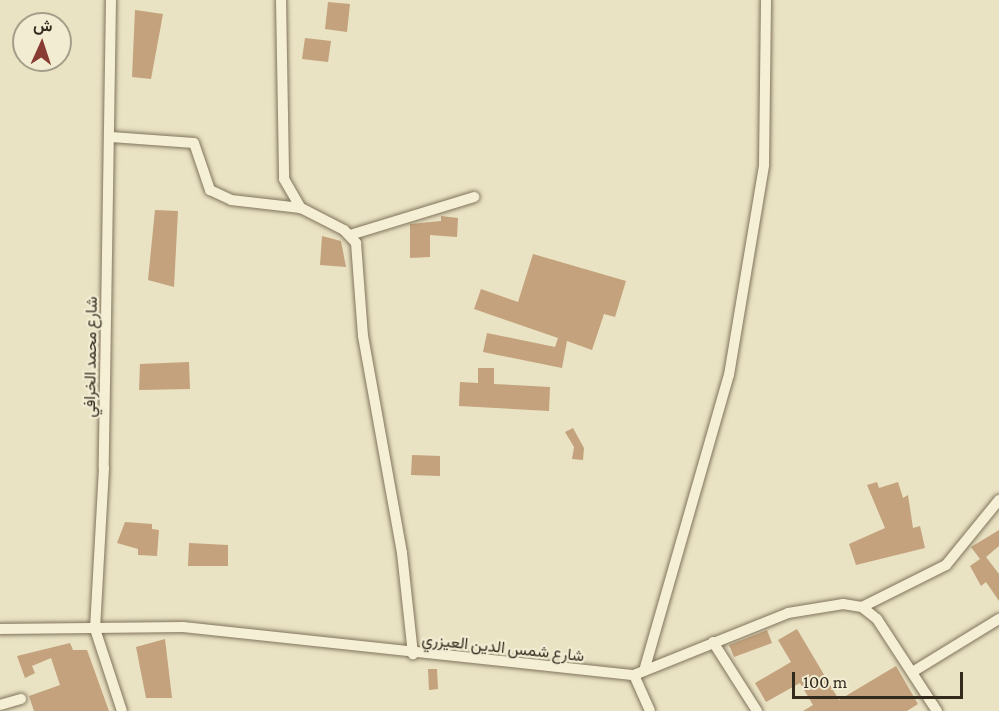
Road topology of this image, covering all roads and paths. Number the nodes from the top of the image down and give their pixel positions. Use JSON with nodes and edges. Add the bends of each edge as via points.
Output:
{"nodes":[{"id":1,"x":111,"y":0,"type":"edge"},
{"id":2,"x":281,"y":0,"type":"edge"},
{"id":3,"x":766,"y":0,"type":"edge"},
{"id":4,"x":111,"y":137,"type":"junction"},
{"id":5,"x":474,"y":197,"type":"dead end"},
{"id":6,"x":301,"y":208,"type":"junction"},
{"id":7,"x":350,"y":235,"type":"junction"},
{"id":8,"x":999,"y":500,"type":"edge"},
{"id":9,"x":862,"y":607,"type":"junction"},
{"id":10,"x":999,"y":619,"type":"edge"},
{"id":11,"x":0,"y":629,"type":"edge"},
{"id":12,"x":95,"y":629,"type":"junction"},
{"id":13,"x":713,"y":642,"type":"junction"},
{"id":14,"x":413,"y":654,"type":"junction"},
{"id":15,"x":914,"y":671,"type":"junction"},
{"id":16,"x":639,"y":673,"type":"junction"},
{"id":17,"x":21,"y":699,"type":"dead end"},
{"id":18,"x":0,"y":705,"type":"edge"},
{"id":19,"x":122,"y":711,"type":"edge"},
{"id":20,"x":651,"y":711,"type":"edge"},
{"id":21,"x":757,"y":711,"type":"edge"},
{"id":22,"x":937,"y":711,"type":"edge"}],
"edges":[{"from":1,"to":4,"type":"street","name":"شارع محمد الخرافي"},
{"from":2,"to":6,"type":"street","via":[[284,179]]},
{"from":3,"to":16,"type":"street","via":[[764,165],[729,375]]},
{"from":4,"to":6,"type":"street","via":[[194,143],[210,190],[231,200]]},
{"from":4,"to":12,"type":"street","name":"شارع محمد الخرافي"},
{"from":5,"to":7,"type":"street"},
{"from":6,"to":7,"type":"street"},
{"from":7,"to":14,"type":"street","via":[[358,254],[363,336],[402,553]]},
{"from":8,"to":9,"type":"street","via":[[946,565]]},
{"from":9,"to":13,"type":"street","name":"شارع شمس الدين العيزري","via":[[834,603],[788,613]]},
{"from":9,"to":15,"type":"street"},
{"from":10,"to":15,"type":"street"},
{"from":11,"to":12,"type":"street","name":"شارع شمس الدين العيزري"},
{"from":12,"to":14,"type":"street","name":"شارع شمس الدين العيزري","via":[[237,631]]},
{"from":12,"to":19,"type":"street","name":"شارع محمد الخرافي"},
{"from":13,"to":16,"type":"street","name":"شارع شمس الدين العيزري"},
{"from":13,"to":21,"type":"street"},
{"from":14,"to":16,"type":"street","name":"شارع شمس الدين العيزري"},
{"from":15,"to":22,"type":"street"},
{"from":16,"to":20,"type":"street"},
{"from":17,"to":18,"type":"street"}]}
